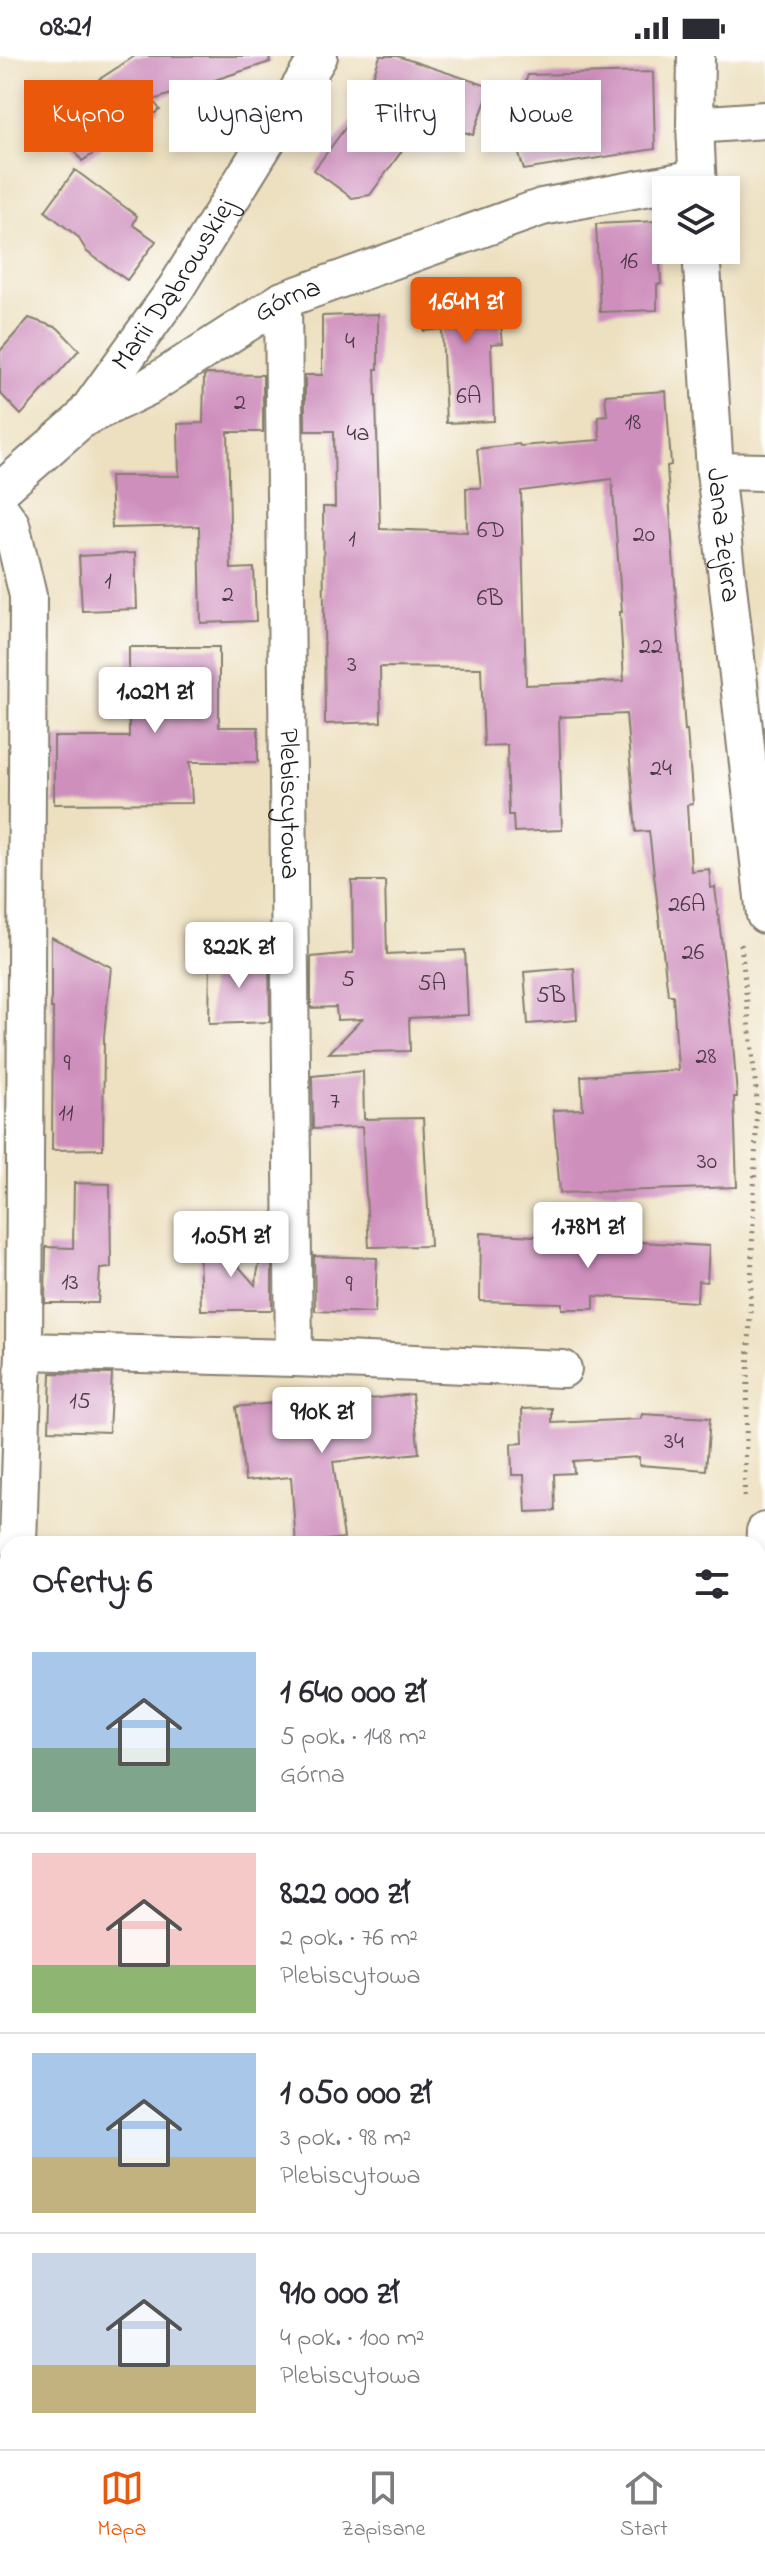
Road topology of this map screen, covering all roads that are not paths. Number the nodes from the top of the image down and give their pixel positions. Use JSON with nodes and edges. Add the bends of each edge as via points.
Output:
{"nodes":[{"id":1,"x":319,"y":56,"type":"edge"},
{"id":2,"x":696,"y":56,"type":"edge"},
{"id":3,"x":765,"y":120,"type":"edge"},
{"id":4,"x":695,"y":125,"type":"junction"},
{"id":5,"x":697,"y":176,"type":"edge"},
{"id":6,"x":652,"y":191,"type":"edge"},
{"id":7,"x":702,"y":264,"type":"edge"},
{"id":8,"x":283,"y":300,"type":"junction"},
{"id":9,"x":82,"y":419,"type":"junction"},
{"id":10,"x":715,"y":471,"type":"junction"},
{"id":11,"x":765,"y":472,"type":"edge"},
{"id":12,"x":0,"y":491,"type":"edge"},
{"id":13,"x":0,"y":509,"type":"edge"},
{"id":14,"x":759,"y":799,"type":"edge"},
{"id":15,"x":765,"y":915,"type":"edge"},
{"id":16,"x":24,"y":1351,"type":"junction"},
{"id":17,"x":294,"y":1358,"type":"junction"},
{"id":18,"x":563,"y":1369,"type":"dead end"},
{"id":19,"x":18,"y":1536,"type":"edge"}],
"edges":[{"from":1,"to":9,"type":"street","name":"Marii Dąbrowskiej","via":[[176,288]]},
{"from":2,"to":4,"type":"street"},
{"from":3,"to":4,"type":"street"},
{"from":4,"to":5,"type":"street"},
{"from":6,"to":8,"type":"street","name":"Górna","via":[[542,207]]},
{"from":7,"to":10,"type":"street","name":"Jana Zejera"},
{"from":8,"to":9,"type":"street","name":"Górna","via":[[148,387]]},
{"from":8,"to":17,"type":"street","name":"Plebiscytowa"},
{"from":9,"to":12,"type":"street","name":"Marii Dąbrowskiej"},
{"from":10,"to":11,"type":"street"},
{"from":10,"to":14,"type":"street","name":"Jana Zejera"},
{"from":13,"to":16,"type":"street","via":[[11,524],[28,596]]},
{"from":14,"to":15,"type":"street","name":"Jana Zejera"},
{"from":16,"to":17,"type":"street"},
{"from":16,"to":19,"type":"street"},
{"from":17,"to":18,"type":"street"}]}
